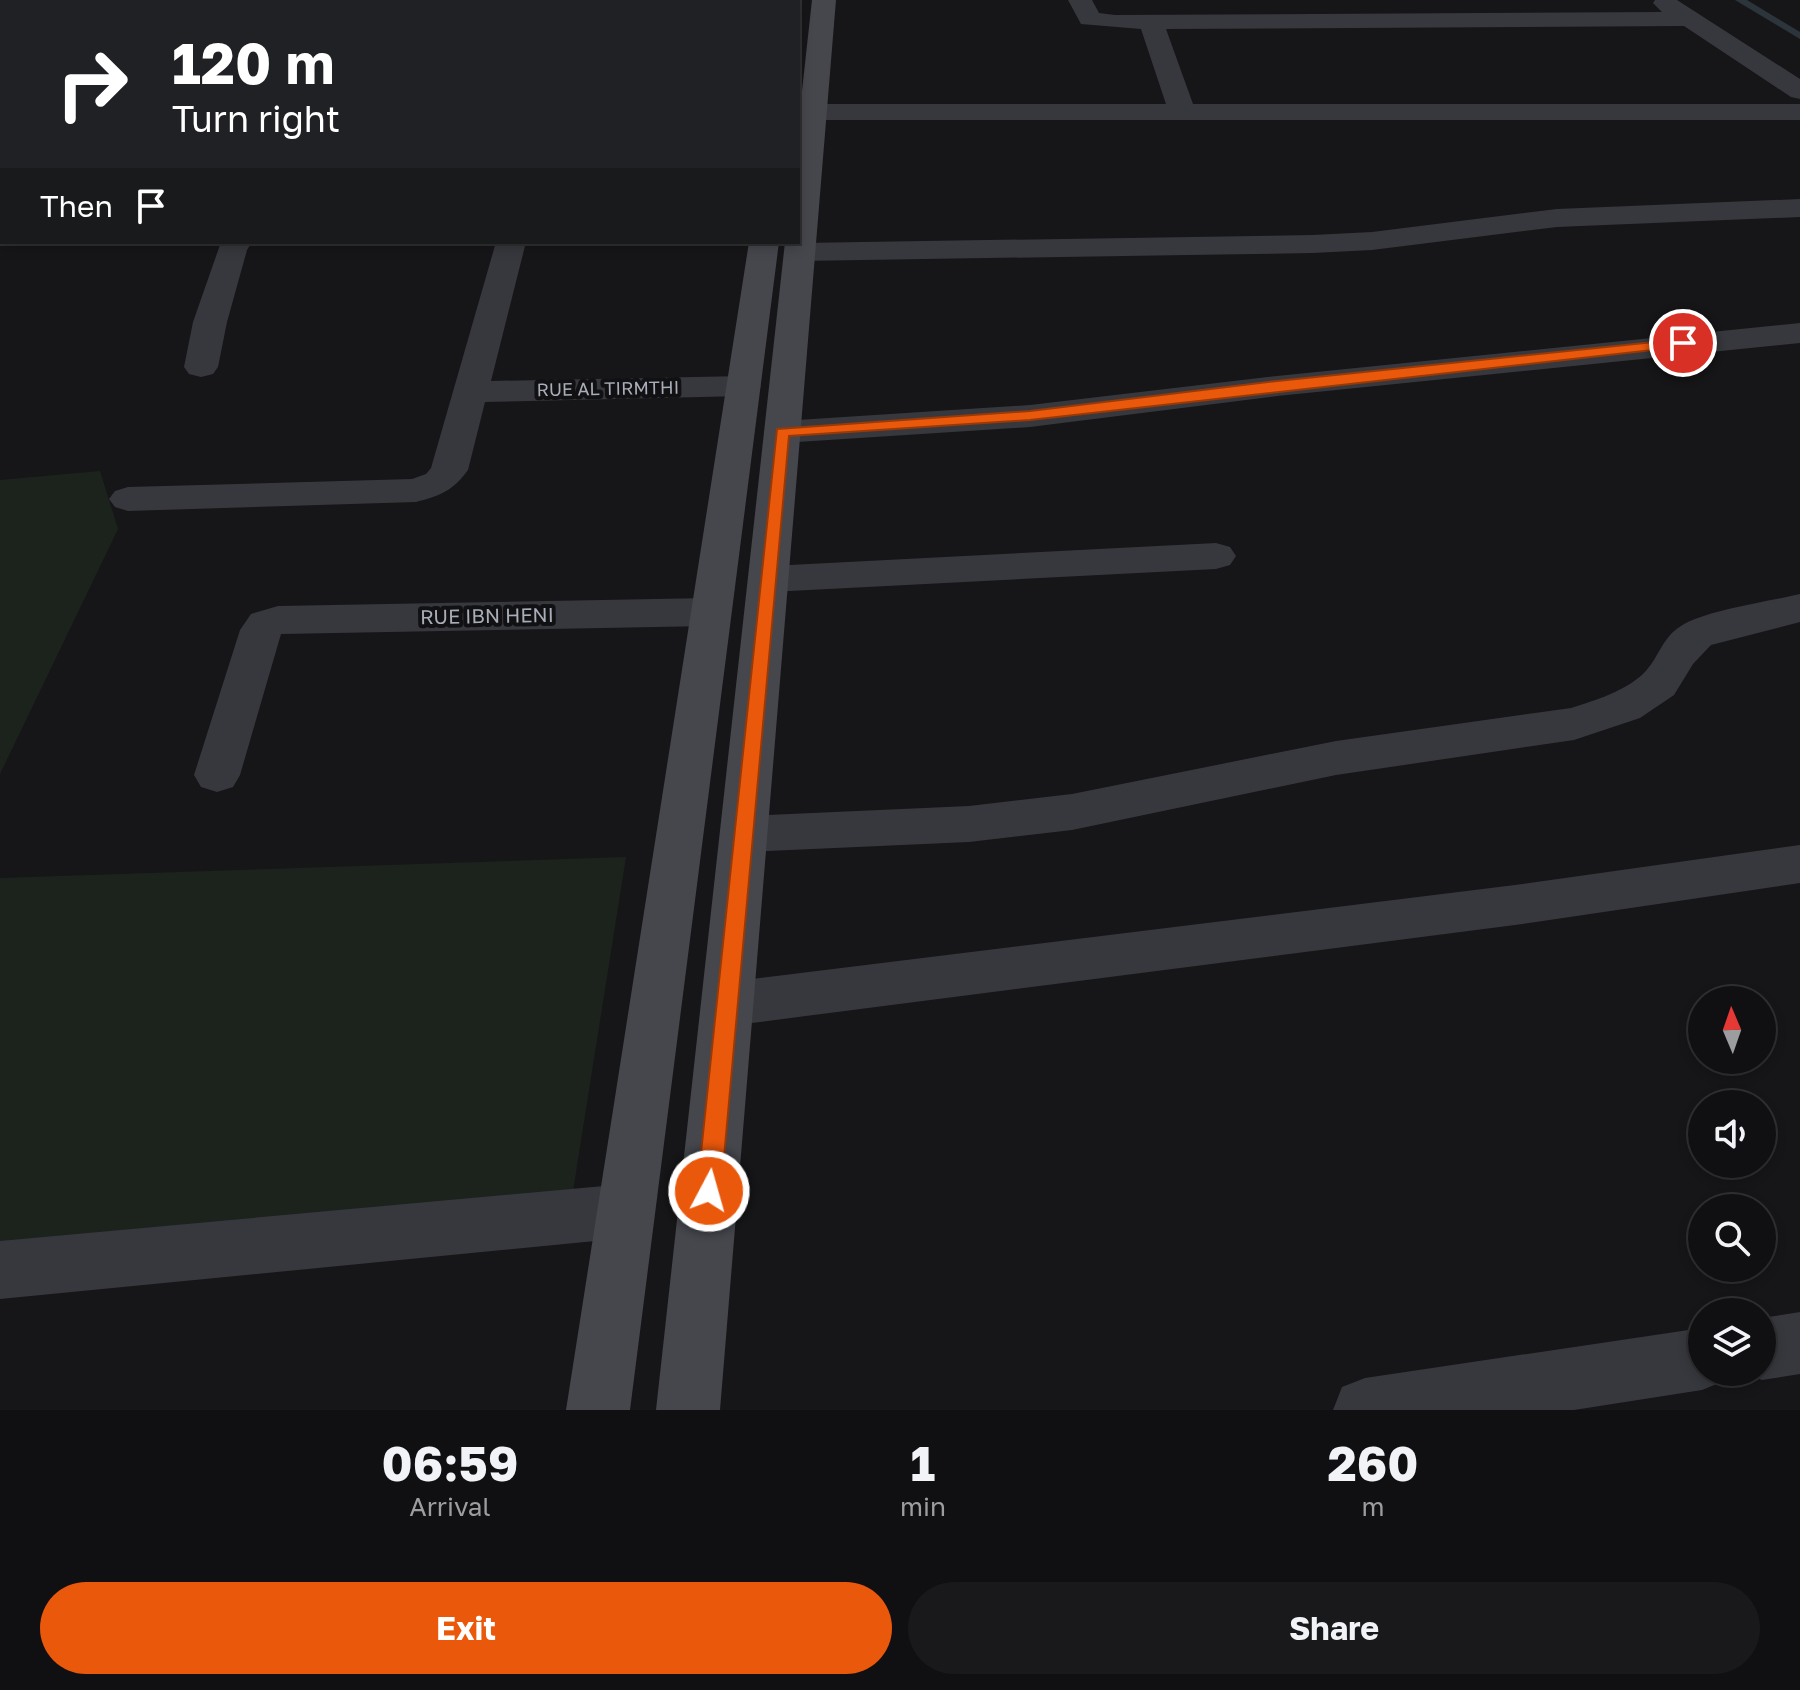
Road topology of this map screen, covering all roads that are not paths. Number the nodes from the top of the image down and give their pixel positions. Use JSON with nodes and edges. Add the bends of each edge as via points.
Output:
{"nodes":[{"id":1,"x":824,"y":0,"type":"edge"},
{"id":2,"x":1080,"y":0,"type":"edge"},
{"id":3,"x":1661,"y":0,"type":"edge"},
{"id":4,"x":1690,"y":19,"type":"junction"},
{"id":5,"x":1151,"y":22,"type":"junction"},
{"id":6,"x":1800,"y":91,"type":"edge"},
{"id":7,"x":814,"y":112,"type":"junction"},
{"id":8,"x":1800,"y":112,"type":"edge"},
{"id":9,"x":1183,"y":114,"type":"junction"},
{"id":10,"x":800,"y":171,"type":"edge"},
{"id":11,"x":1800,"y":208,"type":"edge"},
{"id":12,"x":235,"y":244,"type":"edge"},
{"id":13,"x":510,"y":244,"type":"edge"},
{"id":14,"x":782,"y":247,"type":"edge"},
{"id":15,"x":1800,"y":333,"type":"edge"},
{"id":16,"x":1759,"y":335,"type":"junction"},
{"id":17,"x":1800,"y":366,"type":"edge"},
{"id":18,"x":201,"y":367,"type":"dead end"},
{"id":19,"x":744,"y":386,"type":"junction"},
{"id":20,"x":472,"y":392,"type":"junction"},
{"id":21,"x":782,"y":432,"type":"junction"},
{"id":22,"x":128,"y":499,"type":"dead end"},
{"id":23,"x":1216,"y":556,"type":"dead end"},
{"id":24,"x":770,"y":579,"type":"junction"},
{"id":25,"x":1800,"y":608,"type":"edge"},
{"id":26,"x":709,"y":612,"type":"junction"},
{"id":27,"x":217,"y":775,"type":"dead end"},
{"id":28,"x":745,"y":834,"type":"junction"},
{"id":29,"x":1800,"y":864,"type":"edge"},
{"id":30,"x":728,"y":1004,"type":"junction"},
{"id":31,"x":626,"y":1211,"type":"junction"},
{"id":32,"x":0,"y":1270,"type":"edge"},
{"id":33,"x":1800,"y":1343,"type":"edge"},
{"id":34,"x":1776,"y":1347,"type":"edge"},
{"id":35,"x":1688,"y":1361,"type":"edge"},
{"id":36,"x":598,"y":1410,"type":"edge"},
{"id":37,"x":688,"y":1410,"type":"edge"},
{"id":38,"x":1365,"y":1410,"type":"edge"}],
"edges":[{"from":1,"to":7,"type":"street"},
{"from":2,"to":5,"type":"street","via":[[1090,19]]},
{"from":3,"to":4,"type":"street"},
{"from":4,"to":5,"type":"street"},
{"from":4,"to":6,"type":"street"},
{"from":5,"to":9,"type":"street"},
{"from":7,"to":9,"type":"street"},
{"from":7,"to":10,"type":"street"},
{"from":8,"to":9,"type":"street"},
{"from":11,"to":14,"type":"street","via":[[1534,220],[1313,244]]},
{"from":12,"to":18,"type":"street"},
{"from":13,"to":20,"type":"street"},
{"from":14,"to":19,"type":"street"},
{"from":14,"to":21,"type":"street"},
{"from":15,"to":16,"type":"street"},
{"from":16,"to":17,"type":"street"},
{"from":16,"to":21,"type":"street","via":[[1030,416]]},
{"from":19,"to":20,"type":"street","name":"RUE AL TIRMTHI"},
{"from":19,"to":26,"type":"street"},
{"from":20,"to":22,"type":"street","via":[[449,470],[439,482],[416,490]]},
{"from":21,"to":24,"type":"street"},
{"from":23,"to":24,"type":"street"},
{"from":24,"to":28,"type":"street"},
{"from":25,"to":28,"type":"street","via":[[1696,635],[1659,684],[1624,707],[1574,724],[1336,758],[1072,812],[969,824]]},
{"from":26,"to":27,"type":"street","name":"RUE IBN HENI","via":[[278,620],[266,624]]},
{"from":26,"to":31,"type":"street"},
{"from":28,"to":30,"type":"street"},
{"from":29,"to":30,"type":"street"},
{"from":30,"to":37,"type":"street"},
{"from":31,"to":32,"type":"street"},
{"from":31,"to":36,"type":"street"},
{"from":33,"to":34,"type":"street"},
{"from":35,"to":38,"type":"street"}]}
